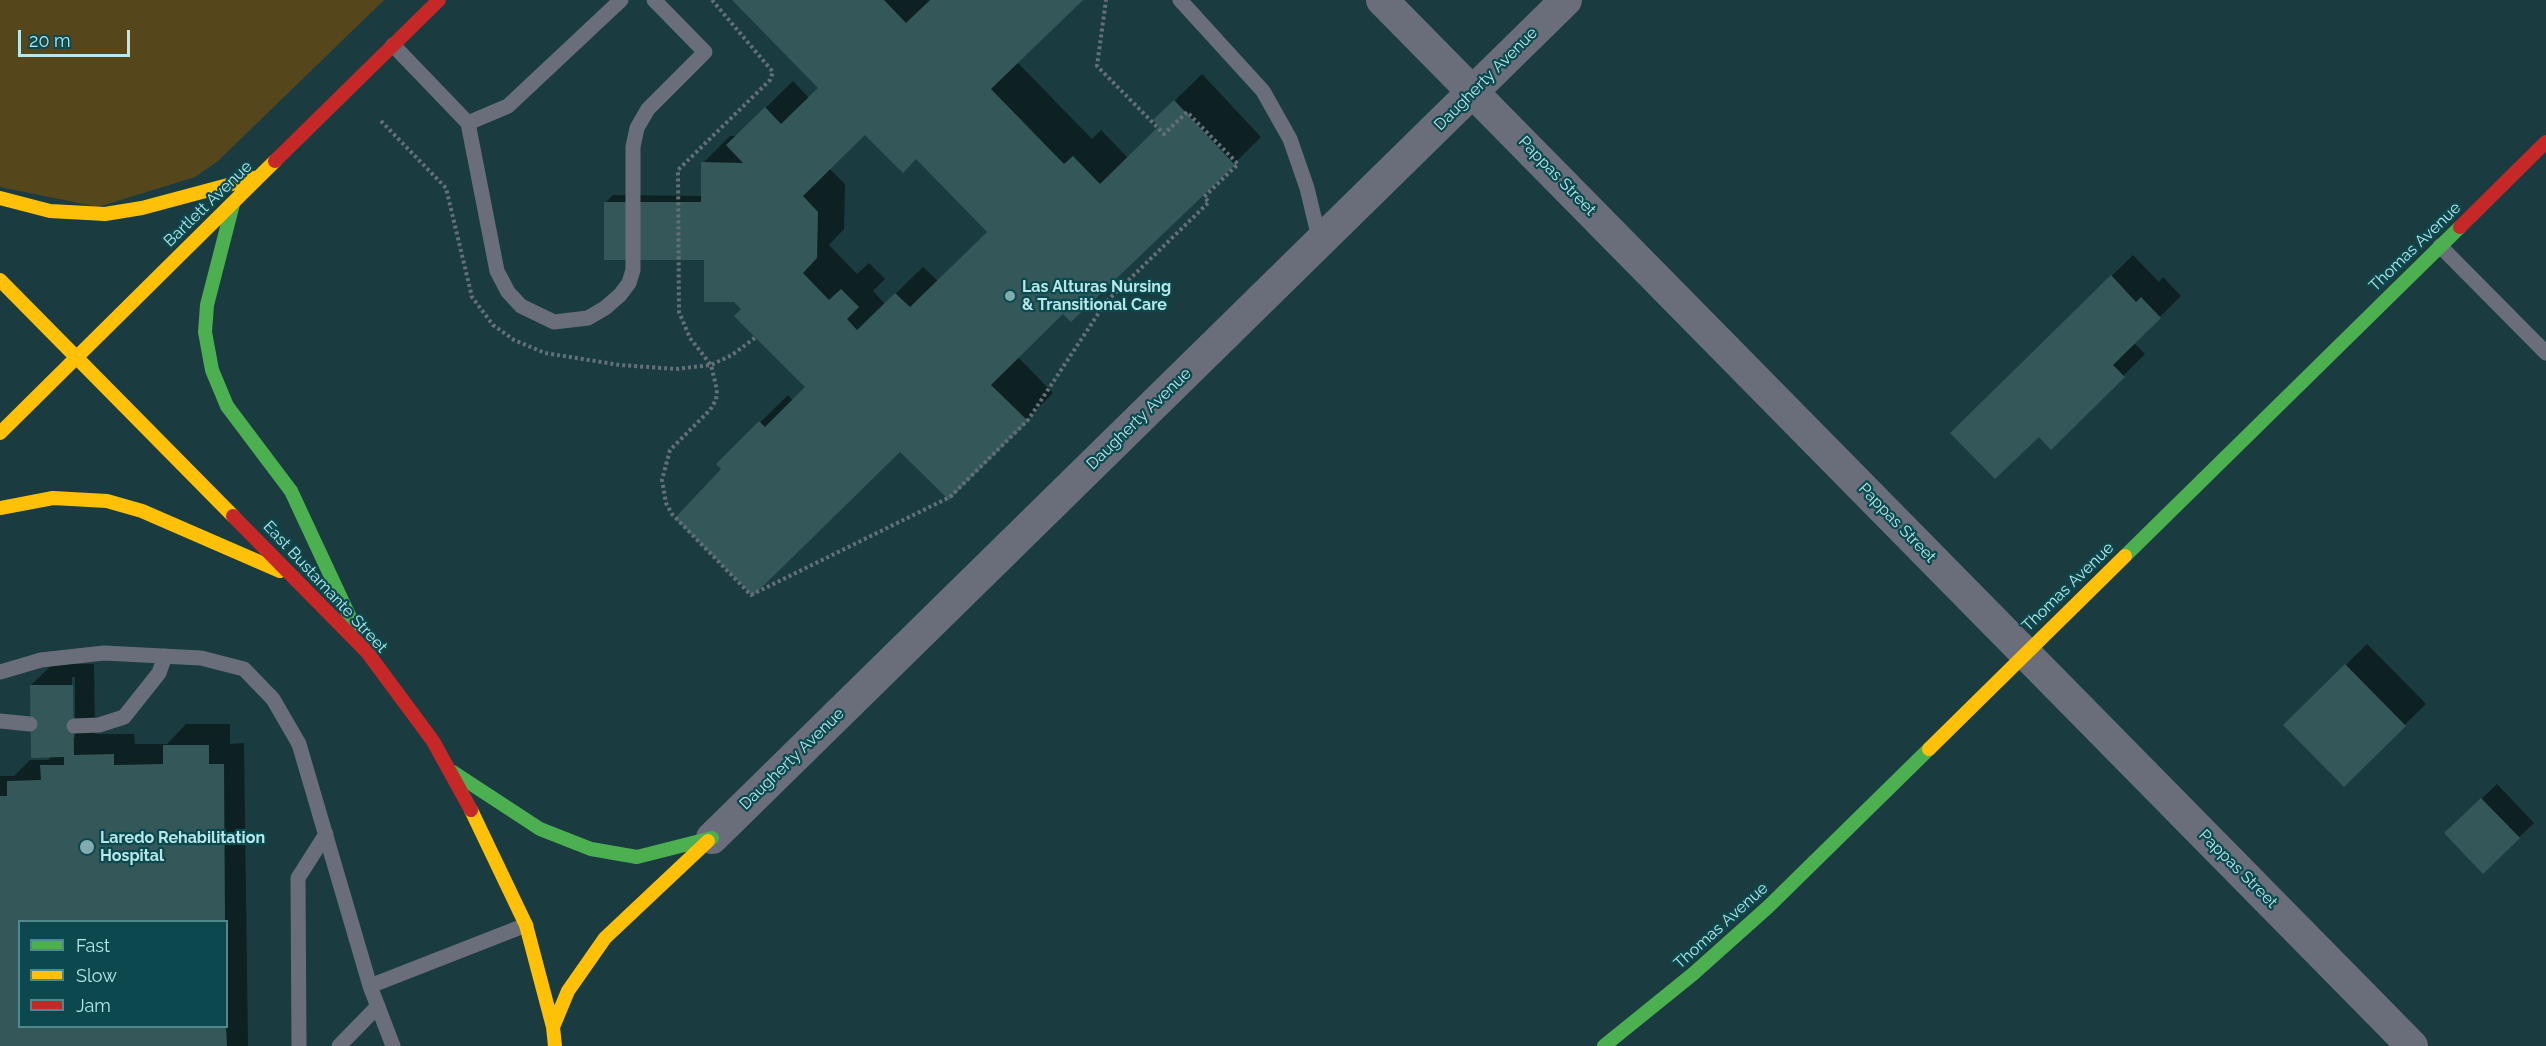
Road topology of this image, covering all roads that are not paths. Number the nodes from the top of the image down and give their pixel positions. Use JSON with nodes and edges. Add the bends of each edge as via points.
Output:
{"nodes":[{"id":1,"x":439,"y":0,"type":"edge"},
{"id":2,"x":621,"y":0,"type":"edge"},
{"id":3,"x":654,"y":0,"type":"edge"},
{"id":4,"x":1180,"y":0,"type":"edge"},
{"id":5,"x":1382,"y":0,"type":"edge"},
{"id":6,"x":1566,"y":0,"type":"edge"},
{"id":7,"x":393,"y":45,"type":"junction"},
{"id":8,"x":1473,"y":91,"type":"junction"},
{"id":9,"x":468,"y":123,"type":"junction"},
{"id":10,"x":2546,"y":142,"type":"edge"},
{"id":11,"x":260,"y":177,"type":"junction"},
{"id":12,"x":0,"y":198,"type":"edge"},
{"id":13,"x":233,"y":202,"type":"junction"},
{"id":14,"x":1320,"y":242,"type":"junction"},
{"id":15,"x":2440,"y":246,"type":"junction"},
{"id":16,"x":0,"y":280,"type":"edge"},
{"id":17,"x":2546,"y":353,"type":"edge"},
{"id":18,"x":75,"y":357,"type":"junction"},
{"id":19,"x":0,"y":432,"type":"edge"},
{"id":20,"x":0,"y":508,"type":"edge"},
{"id":21,"x":297,"y":578,"type":"junction"},
{"id":22,"x":367,"y":652,"type":"junction"},
{"id":23,"x":2025,"y":653,"type":"junction"},
{"id":24,"x":165,"y":656,"type":"junction"},
{"id":25,"x":0,"y":672,"type":"edge"},
{"id":26,"x":0,"y":721,"type":"edge"},
{"id":27,"x":30,"y":724,"type":"dead end"},
{"id":28,"x":74,"y":726,"type":"dead end"},
{"id":29,"x":449,"y":769,"type":"junction"},
{"id":30,"x":326,"y":834,"type":"junction"},
{"id":31,"x":712,"y":838,"type":"junction"},
{"id":32,"x":526,"y":925,"type":"junction"},
{"id":33,"x":370,"y":986,"type":"junction"},
{"id":34,"x":378,"y":1006,"type":"junction"},
{"id":35,"x":553,"y":1027,"type":"junction"},
{"id":36,"x":299,"y":1046,"type":"edge"},
{"id":37,"x":339,"y":1046,"type":"edge"},
{"id":38,"x":393,"y":1046,"type":"edge"},
{"id":39,"x":555,"y":1046,"type":"edge"},
{"id":40,"x":1604,"y":1046,"type":"edge"},
{"id":41,"x":2412,"y":1046,"type":"edge"}],
"edges":[{"from":1,"to":7,"type":"main road","name":"Bartlett Avenue"},
{"from":2,"to":9,"type":"lane","via":[[508,106]]},
{"from":3,"to":9,"type":"lane","via":[[705,52],[648,109],[637,128],[633,147],[633,270],[629,283],[605,308],[588,318],[554,322],[520,306],[508,292],[497,271]]},
{"from":4,"to":14,"type":"lane","via":[[1263,91],[1290,139]]},
{"from":5,"to":8,"type":"street","name":"Pappas Street"},
{"from":6,"to":8,"type":"street","name":"Daugherty Avenue"},
{"from":7,"to":9,"type":"lane"},
{"from":7,"to":11,"type":"main road","name":"Bartlett Avenue"},
{"from":8,"to":14,"type":"street","name":"Daugherty Avenue"},
{"from":8,"to":23,"type":"street","name":"Pappas Street"},
{"from":10,"to":15,"type":"main road","name":"Thomas Avenue"},
{"from":11,"to":12,"type":"main road","via":[[105,214],[50,211]]},
{"from":11,"to":13,"type":"main road","name":"Bartlett Avenue"},
{"from":13,"to":18,"type":"main road","name":"Bartlett Avenue"},
{"from":13,"to":22,"type":"main road","via":[[207,305],[206,338],[212,370],[234,417],[291,491]]},
{"from":14,"to":31,"type":"street","name":"Daugherty Avenue"},
{"from":15,"to":17,"type":"lane"},
{"from":15,"to":23,"type":"main road","name":"Thomas Avenue"},
{"from":16,"to":18,"type":"main road","name":"East Bustamante Street"},
{"from":18,"to":19,"type":"main road","name":"Bartlett Avenue"},
{"from":18,"to":21,"type":"main road","name":"East Bustamante Street"},
{"from":20,"to":21,"type":"main road","via":[[53,498],[107,501],[142,511]]},
{"from":21,"to":22,"type":"main road","name":"East Bustamante Street"},
{"from":22,"to":29,"type":"main road","name":"East Bustamante Street"},
{"from":23,"to":40,"type":"main road","name":"Thomas Avenue","via":[[1768,907]]},
{"from":23,"to":41,"type":"street","name":"Pappas Street"},
{"from":24,"to":25,"type":"lane","via":[[104,653],[41,660]]},
{"from":24,"to":28,"type":"lane","via":[[159,673],[123,717],[99,725]]},
{"from":24,"to":30,"type":"lane","via":[[201,658],[243,669],[273,699],[299,744]]},
{"from":26,"to":27,"type":"lane"},
{"from":29,"to":31,"type":"main road","via":[[540,829],[591,849],[637,857]]},
{"from":29,"to":32,"type":"main road","name":"East Bustamante Street","via":[[484,833]]},
{"from":30,"to":33,"type":"lane"},
{"from":30,"to":36,"type":"lane","via":[[298,878]]},
{"from":31,"to":35,"type":"main road","via":[[605,938],[568,991]]},
{"from":32,"to":33,"type":"lane"},
{"from":32,"to":35,"type":"main road","name":"East Bustamante Street"},
{"from":33,"to":34,"type":"lane"},
{"from":34,"to":37,"type":"lane"},
{"from":34,"to":38,"type":"lane"},
{"from":35,"to":39,"type":"main road","name":"East Bustamante Street"}]}
